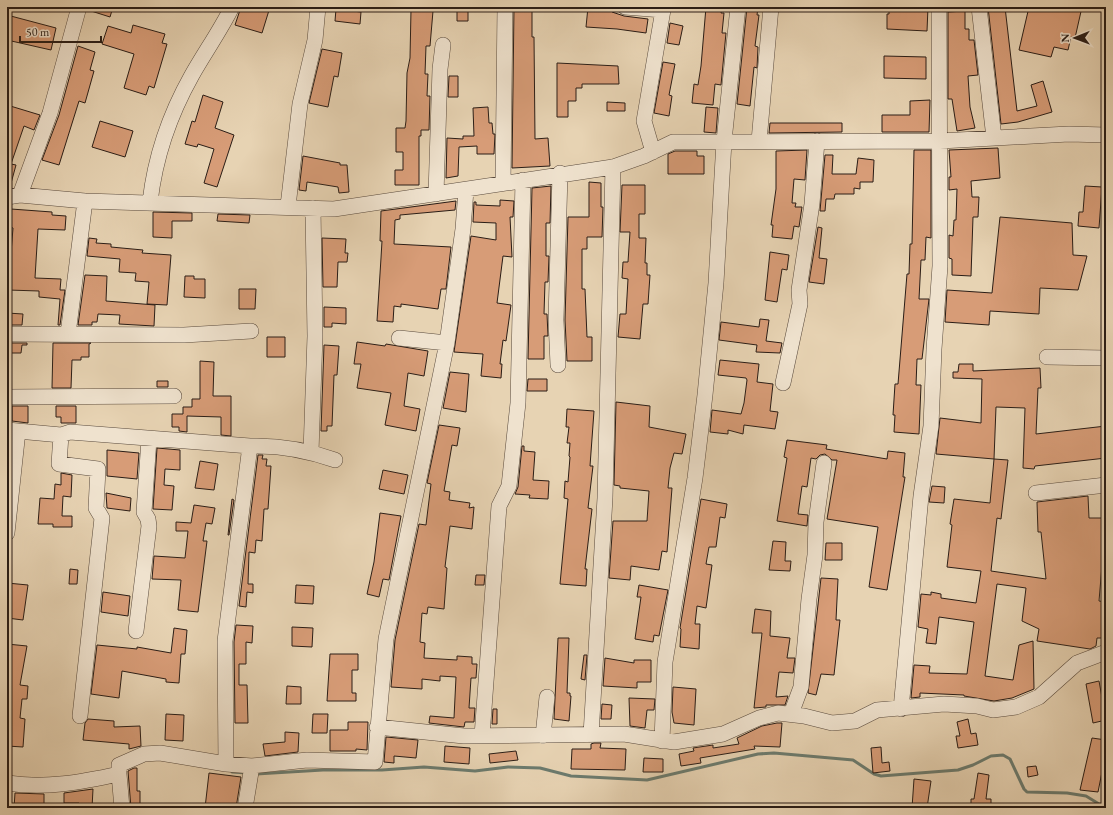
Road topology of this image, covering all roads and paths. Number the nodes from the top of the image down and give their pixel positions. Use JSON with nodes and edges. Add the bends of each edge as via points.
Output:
{"nodes":[{"id":1,"x":79,"y":7,"type":"edge"},
{"id":2,"x":232,"y":7,"type":"edge"},
{"id":3,"x":318,"y":7,"type":"edge"},
{"id":4,"x":505,"y":7,"type":"edge"},
{"id":5,"x":625,"y":7,"type":"edge"},
{"id":6,"x":738,"y":7,"type":"edge"},
{"id":7,"x":771,"y":7,"type":"edge"},
{"id":8,"x":939,"y":7,"type":"edge"},
{"id":9,"x":979,"y":7,"type":"edge"},
{"id":10,"x":443,"y":45,"type":"dead end"},
{"id":11,"x":1106,"y":135,"type":"edge"},
{"id":12,"x":994,"y":138,"type":"junction"},
{"id":13,"x":724,"y":141,"type":"junction"},
{"id":14,"x":759,"y":141,"type":"junction"},
{"id":15,"x":817,"y":141,"type":"junction"},
{"id":16,"x":940,"y":141,"type":"junction"},
{"id":17,"x":653,"y":152,"type":"junction"},
{"id":18,"x":613,"y":167,"type":"junction"},
{"id":19,"x":560,"y":174,"type":"junction"},
{"id":20,"x":523,"y":180,"type":"junction"},
{"id":21,"x":503,"y":183,"type":"junction"},
{"id":22,"x":466,"y":190,"type":"junction"},
{"id":23,"x":436,"y":194,"type":"junction"},
{"id":24,"x":14,"y":196,"type":"edge"},
{"id":25,"x":85,"y":201,"type":"junction"},
{"id":26,"x":150,"y":202,"type":"junction"},
{"id":27,"x":288,"y":206,"type":"junction"},
{"id":28,"x":312,"y":208,"type":"junction"},
{"id":29,"x":251,"y":331,"type":"dead end"},
{"id":30,"x":7,"y":334,"type":"edge"},
{"id":31,"x":68,"y":334,"type":"junction"},
{"id":32,"x":399,"y":338,"type":"dead end"},
{"id":33,"x":447,"y":343,"type":"junction"},
{"id":34,"x":1047,"y":357,"type":"dead end"},
{"id":35,"x":1106,"y":358,"type":"edge"},
{"id":36,"x":558,"y":365,"type":"dead end"},
{"id":37,"x":783,"y":383,"type":"dead end"},
{"id":38,"x":174,"y":396,"type":"dead end"},
{"id":39,"x":7,"y":397,"type":"edge"},
{"id":40,"x":12,"y":431,"type":"edge"},
{"id":41,"x":61,"y":435,"type":"junction"},
{"id":42,"x":149,"y":438,"type":"junction"},
{"id":43,"x":250,"y":446,"type":"junction"},
{"id":44,"x":311,"y":452,"type":"junction"},
{"id":45,"x":335,"y":460,"type":"dead end"},
{"id":46,"x":824,"y":463,"type":"dead end"},
{"id":47,"x":1106,"y":485,"type":"edge"},
{"id":48,"x":1036,"y":493,"type":"dead end"},
{"id":49,"x":7,"y":533,"type":"edge"},
{"id":50,"x":136,"y":632,"type":"dead end"},
{"id":51,"x":1106,"y":652,"type":"edge"},
{"id":52,"x":547,"y":697,"type":"dead end"},
{"id":53,"x":901,"y":709,"type":"junction"},
{"id":54,"x":791,"y":714,"type":"junction"},
{"id":55,"x":80,"y":716,"type":"dead end"},
{"id":56,"x":377,"y":727,"type":"junction"},
{"id":57,"x":590,"y":735,"type":"junction"},
{"id":58,"x":482,"y":736,"type":"junction"},
{"id":59,"x":543,"y":736,"type":"junction"},
{"id":60,"x":662,"y":741,"type":"junction"},
{"id":61,"x":226,"y":764,"type":"junction"},
{"id":62,"x":252,"y":766,"type":"junction"},
{"id":63,"x":119,"y":774,"type":"junction"},
{"id":64,"x":7,"y":783,"type":"edge"},
{"id":65,"x":122,"y":808,"type":"edge"},
{"id":66,"x":245,"y":808,"type":"edge"}],
"edges":[{"from":1,"to":24,"type":"street","via":[[66,46],[50,113]]},
{"from":2,"to":26,"type":"street","via":[[192,76],[164,135]]},
{"from":3,"to":27,"type":"street","via":[[315,40],[300,104]]},
{"from":4,"to":21,"type":"street"},
{"from":5,"to":17,"type":"street","via":[[663,10],[644,121]]},
{"from":6,"to":13,"type":"street"},
{"from":7,"to":14,"type":"street"},
{"from":8,"to":16,"type":"street"},
{"from":9,"to":12,"type":"street"},
{"from":10,"to":23,"type":"street"},
{"from":11,"to":12,"type":"street"},
{"from":12,"to":16,"type":"street"},
{"from":13,"to":14,"type":"street"},
{"from":13,"to":17,"type":"street","via":[[673,142]]},
{"from":13,"to":60,"type":"street","via":[[716,283],[705,395],[695,478],[665,662]]},
{"from":14,"to":15,"type":"street"},
{"from":15,"to":16,"type":"street"},
{"from":15,"to":37,"type":"street","via":[[812,204],[799,290],[800,304]]},
{"from":16,"to":53,"type":"street","via":[[940,266],[931,426],[921,496]]},
{"from":17,"to":18,"type":"street"},
{"from":18,"to":19,"type":"street"},
{"from":18,"to":57,"type":"street","via":[[605,498]]},
{"from":19,"to":20,"type":"street"},
{"from":19,"to":36,"type":"street","via":[[556,320]]},
{"from":20,"to":21,"type":"street"},
{"from":20,"to":58,"type":"street","via":[[518,404],[509,486],[499,506]]},
{"from":21,"to":22,"type":"street"},
{"from":22,"to":23,"type":"street"},
{"from":22,"to":33,"type":"street"},
{"from":23,"to":28,"type":"street","via":[[334,209]]},
{"from":24,"to":25,"type":"street"},
{"from":25,"to":26,"type":"street"},
{"from":25,"to":31,"type":"street"},
{"from":26,"to":27,"type":"street"},
{"from":27,"to":28,"type":"street"},
{"from":28,"to":44,"type":"street","via":[[315,336]]},
{"from":29,"to":31,"type":"street","via":[[184,335]]},
{"from":30,"to":31,"type":"street"},
{"from":32,"to":33,"type":"street"},
{"from":33,"to":56,"type":"street","via":[[386,639]]},
{"from":34,"to":35,"type":"street"},
{"from":38,"to":39,"type":"street"},
{"from":40,"to":41,"type":"street"},
{"from":40,"to":49,"type":"street"},
{"from":41,"to":42,"type":"street","via":[[70,432]]},
{"from":41,"to":55,"type":"street","via":[[58,464],[98,469],[96,508],[102,518]]},
{"from":42,"to":43,"type":"street"},
{"from":42,"to":50,"type":"street","via":[[144,512],[149,526]]},
{"from":43,"to":44,"type":"street","via":[[275,445]]},
{"from":43,"to":61,"type":"street","via":[[225,641]]},
{"from":44,"to":45,"type":"street"},
{"from":46,"to":54,"type":"street","via":[[801,686]]},
{"from":47,"to":48,"type":"street"},
{"from":51,"to":53,"type":"street","via":[[1077,664],[1039,697],[1016,707],[993,710],[944,704]]},
{"from":52,"to":59,"type":"street"},
{"from":53,"to":54,"type":"street","via":[[877,710],[855,721],[832,722]]},
{"from":54,"to":60,"type":"street","via":[[778,713],[759,718],[723,734],[674,742]]},
{"from":56,"to":58,"type":"street"},
{"from":56,"to":62,"type":"street","via":[[375,762],[307,760]]},
{"from":57,"to":59,"type":"street"},
{"from":57,"to":60,"type":"street","via":[[624,734]]},
{"from":58,"to":59,"type":"street"},
{"from":61,"to":62,"type":"street"},
{"from":61,"to":63,"type":"street","via":[[160,753],[144,754],[119,765]]},
{"from":62,"to":66,"type":"street"},
{"from":63,"to":64,"type":"street","via":[[81,782],[42,786]]},
{"from":63,"to":65,"type":"street"}]}
